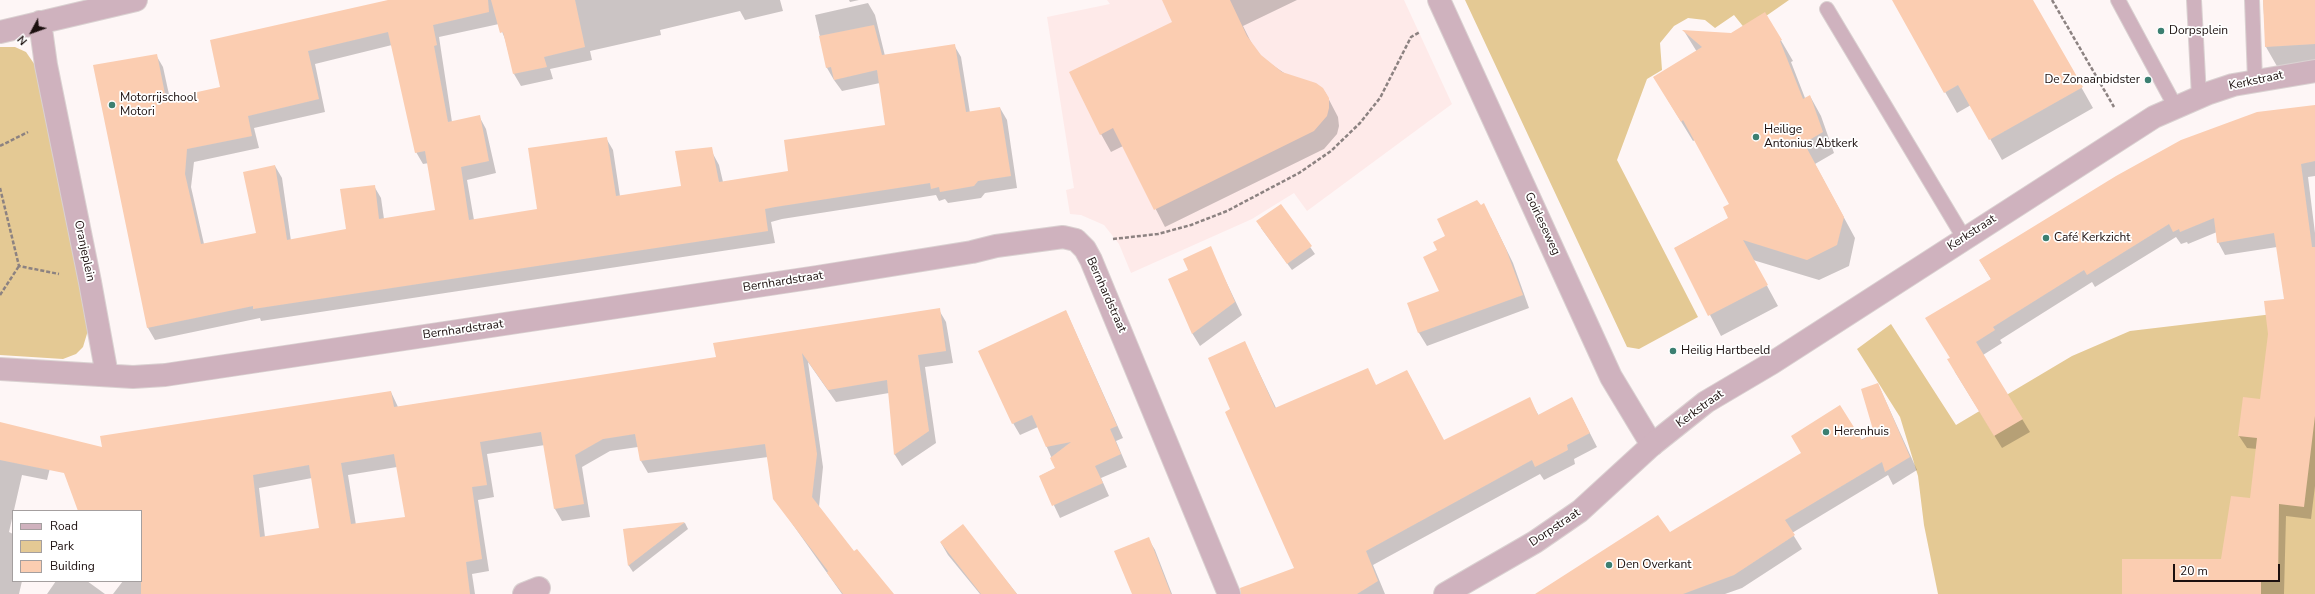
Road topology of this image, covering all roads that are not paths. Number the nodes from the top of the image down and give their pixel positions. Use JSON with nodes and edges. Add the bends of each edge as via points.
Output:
{"nodes":[{"id":1,"x":136,"y":0,"type":"edge"},
{"id":2,"x":2118,"y":0,"type":"edge"},
{"id":3,"x":2194,"y":0,"type":"edge"},
{"id":4,"x":2252,"y":0,"type":"edge"},
{"id":5,"x":1444,"y":9,"type":"edge"},
{"id":6,"x":1826,"y":9,"type":"dead end"},
{"id":7,"x":40,"y":22,"type":"junction"},
{"id":8,"x":0,"y":32,"type":"edge"},
{"id":9,"x":2315,"y":71,"type":"edge"},
{"id":10,"x":2255,"y":80,"type":"junction"},
{"id":11,"x":2199,"y":97,"type":"junction"},
{"id":12,"x":2175,"y":106,"type":"junction"},
{"id":13,"x":1964,"y":238,"type":"junction"},
{"id":14,"x":0,"y":369,"type":"edge"},
{"id":15,"x":107,"y":375,"type":"junction"},
{"id":16,"x":1652,"y":445,"type":"junction"},
{"id":17,"x":1229,"y":594,"type":"edge"},
{"id":18,"x":1445,"y":594,"type":"edge"}],
"edges":[{"from":1,"to":7,"type":"street"},
{"from":2,"to":12,"type":"lane"},
{"from":3,"to":11,"type":"lane"},
{"from":4,"to":10,"type":"lane"},
{"from":5,"to":16,"type":"street","name":"Goirleseweg","via":[[1611,377]]},
{"from":6,"to":13,"type":"lane"},
{"from":7,"to":8,"type":"street"},
{"from":7,"to":15,"type":"street","name":"Oranjeplein","via":[[46,65]]},
{"from":9,"to":10,"type":"street","name":"Kerkstraat"},
{"from":10,"to":11,"type":"street","name":"Kerkstraat"},
{"from":11,"to":12,"type":"street","name":"Kerkstraat"},
{"from":12,"to":13,"type":"street","name":"Kerkstraat","via":[[2129,132]]},
{"from":13,"to":16,"type":"street","name":"Kerkstraat","via":[[1772,363],[1706,402]]},
{"from":14,"to":15,"type":"street"},
{"from":15,"to":17,"type":"street","name":"Bernhardstraat","via":[[165,375],[1063,237],[1076,240],[1085,248],[1096,270]]},
{"from":16,"to":18,"type":"street","name":"Dorpstraat","via":[[1580,511],[1535,542]]}]}
